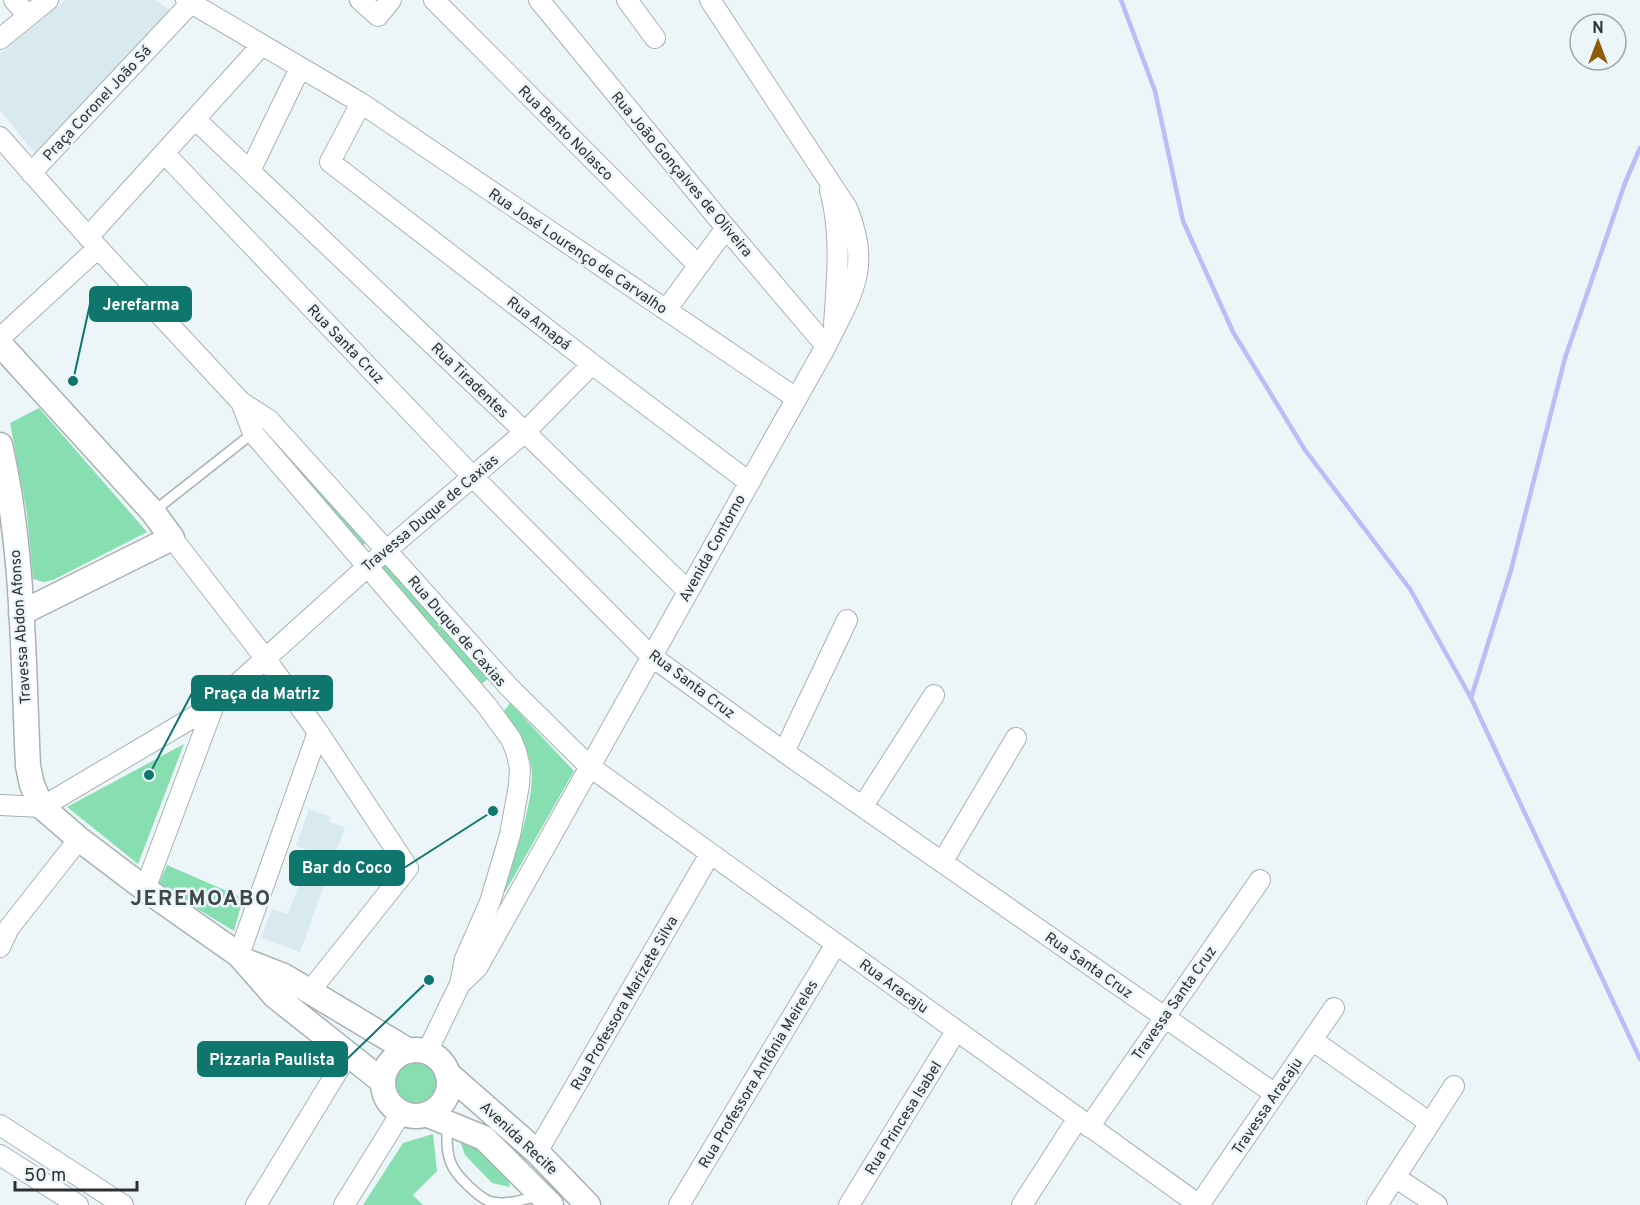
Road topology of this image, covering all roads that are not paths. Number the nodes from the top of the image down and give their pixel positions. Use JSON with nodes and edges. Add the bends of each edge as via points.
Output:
{"nodes":[{"id":1,"x":14,"y":0,"type":"edge"},
{"id":2,"x":48,"y":0,"type":"edge"},
{"id":3,"x":360,"y":0,"type":"edge"},
{"id":4,"x":391,"y":0,"type":"edge"},
{"id":5,"x":434,"y":0,"type":"edge"},
{"id":6,"x":539,"y":0,"type":"edge"},
{"id":7,"x":627,"y":0,"type":"edge"},
{"id":8,"x":710,"y":0,"type":"edge"},
{"id":9,"x":188,"y":2,"type":"edge"},
{"id":10,"x":28,"y":16,"type":"junction"},
{"id":11,"x":655,"y":38,"type":"dead end"},
{"id":12,"x":0,"y":39,"type":"edge"},
{"id":13,"x":261,"y":46,"type":"junction"},
{"id":14,"x":300,"y":68,"type":"junction"},
{"id":15,"x":361,"y":103,"type":"junction"},
{"id":16,"x":196,"y":120,"type":"junction"},
{"id":17,"x":0,"y":137,"type":"edge"},
{"id":18,"x":165,"y":154,"type":"junction"},
{"id":19,"x":250,"y":171,"type":"junction"},
{"id":20,"x":31,"y":173,"type":"junction"},
{"id":21,"x":726,"y":228,"type":"junction"},
{"id":22,"x":93,"y":242,"type":"junction"},
{"id":23,"x":698,"y":265,"type":"junction"},
{"id":24,"x":666,"y":310,"type":"junction"},
{"id":25,"x":0,"y":338,"type":"edge"},
{"id":26,"x":830,"y":338,"type":"junction"},
{"id":27,"x":0,"y":344,"type":"edge"},
{"id":28,"x":592,"y":364,"type":"junction"},
{"id":29,"x":796,"y":398,"type":"junction"},
{"id":30,"x":241,"y":402,"type":"junction"},
{"id":31,"x":525,"y":432,"type":"junction"},
{"id":32,"x":253,"y":434,"type":"junction"},
{"id":33,"x":0,"y":445,"type":"edge"},
{"id":34,"x":474,"y":478,"type":"junction"},
{"id":35,"x":749,"y":482,"type":"junction"},
{"id":36,"x":153,"y":513,"type":"junction"},
{"id":37,"x":172,"y":538,"type":"junction"},
{"id":38,"x":386,"y":550,"type":"junction"},
{"id":39,"x":367,"y":567,"type":"junction"},
{"id":40,"x":688,"y":591,"type":"junction"},
{"id":41,"x":21,"y":613,"type":"junction"},
{"id":42,"x":847,"y":620,"type":"dead end"},
{"id":43,"x":651,"y":656,"type":"junction"},
{"id":44,"x":265,"y":658,"type":"junction"},
{"id":45,"x":509,"y":687,"type":"junction"},
{"id":46,"x":934,"y":695,"type":"dead end"},
{"id":47,"x":214,"y":705,"type":"junction"},
{"id":48,"x":487,"y":706,"type":"junction"},
{"id":49,"x":318,"y":732,"type":"junction"},
{"id":50,"x":1016,"y":738,"type":"dead end"},
{"id":51,"x":784,"y":752,"type":"junction"},
{"id":52,"x":589,"y":766,"type":"junction"},
{"id":53,"x":0,"y":805,"type":"edge"},
{"id":54,"x":863,"y":806,"type":"junction"},
{"id":55,"x":42,"y":807,"type":"junction"},
{"id":56,"x":78,"y":839,"type":"junction"},
{"id":57,"x":710,"y":855,"type":"junction"},
{"id":58,"x":943,"y":861,"type":"junction"},
{"id":59,"x":1260,"y":880,"type":"dead end"},
{"id":60,"x":145,"y":889,"type":"junction"},
{"id":61,"x":836,"y":944,"type":"junction"},
{"id":62,"x":0,"y":947,"type":"edge"},
{"id":63,"x":243,"y":958,"type":"junction"},
{"id":64,"x":460,"y":984,"type":"junction"},
{"id":65,"x":310,"y":991,"type":"junction"},
{"id":66,"x":1334,"y":1008,"type":"dead end"},
{"id":67,"x":1164,"y":1018,"type":"junction"},
{"id":68,"x":956,"y":1031,"type":"junction"},
{"id":69,"x":1312,"y":1040,"type":"junction"},
{"id":70,"x":418,"y":1051,"type":"junction"},
{"id":71,"x":348,"y":1054,"type":"junction"},
{"id":72,"x":447,"y":1073,"type":"junction"},
{"id":73,"x":382,"y":1081,"type":"junction"},
{"id":74,"x":1454,"y":1086,"type":"dead end"},
{"id":75,"x":1275,"y":1094,"type":"junction"},
{"id":76,"x":401,"y":1113,"type":"junction"},
{"id":77,"x":437,"y":1119,"type":"junction"},
{"id":78,"x":1084,"y":1122,"type":"junction"},
{"id":79,"x":1431,"y":1123,"type":"junction"},
{"id":80,"x":0,"y":1125,"type":"edge"},
{"id":81,"x":537,"y":1152,"type":"junction"},
{"id":82,"x":0,"y":1155,"type":"edge"},
{"id":83,"x":1395,"y":1177,"type":"junction"},
{"id":84,"x":91,"y":1185,"type":"junction"},
{"id":85,"x":547,"y":1200,"type":"edge"},
{"id":86,"x":78,"y":1205,"type":"edge"},
{"id":87,"x":123,"y":1205,"type":"edge"},
{"id":88,"x":256,"y":1205,"type":"edge"},
{"id":89,"x":344,"y":1205,"type":"edge"},
{"id":90,"x":588,"y":1205,"type":"edge"},
{"id":91,"x":679,"y":1205,"type":"edge"},
{"id":92,"x":849,"y":1205,"type":"edge"},
{"id":93,"x":1022,"y":1205,"type":"edge"},
{"id":94,"x":1199,"y":1205,"type":"edge"},
{"id":95,"x":1377,"y":1205,"type":"edge"},
{"id":96,"x":1437,"y":1205,"type":"edge"}],
"edges":[{"from":1,"to":10,"type":"street"},
{"from":2,"to":10,"type":"street"},
{"from":3,"to":4,"type":"street","via":[[378,16]]},
{"from":5,"to":23,"type":"street","name":"Rua Bento Nolasco"},
{"from":6,"to":21,"type":"street","name":"Rua João Gonçalves de Oliveira"},
{"from":7,"to":11,"type":"street"},
{"from":8,"to":26,"type":"street","name":"Avenida Contorno","via":[[825,172],[855,226],[859,249],[856,278],[849,302]]},
{"from":9,"to":13,"type":"street","name":"Rua José Lourenço de Carvalho"},
{"from":9,"to":20,"type":"street","name":"Praça Coronel João Sá"},
{"from":10,"to":12,"type":"street"},
{"from":13,"to":14,"type":"street","name":"Rua José Lourenço de Carvalho"},
{"from":13,"to":16,"type":"street"},
{"from":14,"to":15,"type":"street","name":"Rua José Lourenço de Carvalho"},
{"from":14,"to":19,"type":"street"},
{"from":15,"to":24,"type":"street","name":"Rua José Lourenço de Carvalho"},
{"from":15,"to":28,"type":"street","name":"Rua Amapá","via":[[330,162]]},
{"from":16,"to":18,"type":"street"},
{"from":16,"to":19,"type":"street","name":"Rua Tiradentes"},
{"from":17,"to":20,"type":"street","name":"Praça Coronel João Sá"},
{"from":18,"to":22,"type":"street"},
{"from":18,"to":34,"type":"street","name":"Rua Santa Cruz"},
{"from":19,"to":31,"type":"street","name":"Rua Tiradentes"},
{"from":20,"to":22,"type":"street","name":"Rua Duque de Caxias"},
{"from":21,"to":23,"type":"street"},
{"from":21,"to":26,"type":"street","name":"Rua João Gonçalves de Oliveira"},
{"from":22,"to":25,"type":"street"},
{"from":22,"to":30,"type":"street","name":"Rua Duque de Caxias"},
{"from":23,"to":24,"type":"street"},
{"from":24,"to":29,"type":"street","name":"Rua José Lourenço de Carvalho"},
{"from":26,"to":29,"type":"street","name":"Avenida Contorno"},
{"from":27,"to":36,"type":"street"},
{"from":28,"to":31,"type":"street","name":"Travessa Duque de Caxias"},
{"from":28,"to":35,"type":"street","name":"Rua Amapá"},
{"from":29,"to":35,"type":"street","name":"Avenida Contorno"},
{"from":30,"to":32,"type":"street","name":"Rua Duque de Caxias"},
{"from":30,"to":38,"type":"street","name":"Rua Duque de Caxias","via":[[268,420]]},
{"from":31,"to":34,"type":"street","name":"Travessa Duque de Caxias"},
{"from":31,"to":40,"type":"street","name":"Rua Tiradentes"},
{"from":32,"to":36,"type":"lane"},
{"from":32,"to":39,"type":"street","name":"Rua Duque de Caxias"},
{"from":33,"to":41,"type":"street","name":"Travessa Abdon Afonso","via":[[11,500]]},
{"from":34,"to":38,"type":"street","name":"Travessa Duque de Caxias"},
{"from":34,"to":43,"type":"street","name":"Rua Santa Cruz"},
{"from":35,"to":40,"type":"street","name":"Avenida Contorno"},
{"from":36,"to":37,"type":"street"},
{"from":37,"to":41,"type":"street"},
{"from":37,"to":44,"type":"street"},
{"from":38,"to":39,"type":"street","name":"Travessa Duque de Caxias"},
{"from":38,"to":45,"type":"street","name":"Rua Duque de Caxias"},
{"from":39,"to":44,"type":"street","name":"Travessa Duque de Caxias"},
{"from":39,"to":48,"type":"street","name":"Rua Duque de Caxias"},
{"from":40,"to":43,"type":"street","name":"Avenida Contorno"},
{"from":41,"to":55,"type":"street","name":"Travessa Abdon Afonso","via":[[28,766]]},
{"from":42,"to":51,"type":"street"},
{"from":43,"to":51,"type":"street","name":"Rua Santa Cruz"},
{"from":43,"to":52,"type":"street","name":"Avenida Contorno"},
{"from":44,"to":47,"type":"street","name":"Travessa Duque de Caxias"},
{"from":44,"to":49,"type":"street"},
{"from":45,"to":48,"type":"street","name":"Rua Duque de Caxias"},
{"from":45,"to":52,"type":"street","name":"Rua Aracaju"},
{"from":46,"to":54,"type":"street"},
{"from":47,"to":55,"type":"street"},
{"from":47,"to":60,"type":"street"},
{"from":48,"to":64,"type":"street","via":[[516,751],[519,785],[501,867],[465,960]]},
{"from":49,"to":63,"type":"street"},
{"from":49,"to":65,"type":"street","via":[[408,868]]},
{"from":50,"to":58,"type":"street"},
{"from":51,"to":54,"type":"street","name":"Rua Santa Cruz"},
{"from":52,"to":57,"type":"street","name":"Rua Aracaju"},
{"from":52,"to":64,"type":"street","name":"Avenida Contorno","via":[[477,968]]},
{"from":53,"to":55,"type":"street"},
{"from":54,"to":58,"type":"street","name":"Rua Santa Cruz"},
{"from":55,"to":56,"type":"street"},
{"from":56,"to":60,"type":"street"},
{"from":56,"to":62,"type":"street","via":[[9,928]]},
{"from":57,"to":61,"type":"street","name":"Rua Aracaju"},
{"from":57,"to":81,"type":"street","name":"Rua Professora Marizete Silva"},
{"from":58,"to":67,"type":"street","name":"Rua Santa Cruz"},
{"from":59,"to":67,"type":"street","name":"Travessa Santa Cruz"},
{"from":60,"to":63,"type":"street"},
{"from":61,"to":68,"type":"street","name":"Rua Aracaju"},
{"from":61,"to":91,"type":"street","name":"Rua Professora Antônia Meireles"},
{"from":63,"to":65,"type":"street"},
{"from":63,"to":71,"type":"street","via":[[275,996]]},
{"from":64,"to":70,"type":"street"},
{"from":65,"to":70,"type":"street"},
{"from":66,"to":69,"type":"street","name":"Travessa Aracaju"},
{"from":67,"to":75,"type":"street","name":"Rua Santa Cruz"},
{"from":67,"to":78,"type":"street","name":"Travessa Santa Cruz"},
{"from":68,"to":78,"type":"street","name":"Rua Aracaju"},
{"from":68,"to":92,"type":"street","name":"Rua Princesa Isabel"},
{"from":69,"to":75,"type":"street","name":"Travessa Aracaju"},
{"from":69,"to":79,"type":"street"},
{"from":70,"to":72,"type":"street","via":[[442,1063]]},
{"from":70,"to":73,"type":"street","via":[[398,1055],[389,1063]]},
{"from":71,"to":73,"type":"street"},
{"from":71,"to":88,"type":"street"},
{"from":72,"to":77,"type":"street","via":[[449,1084]]},
{"from":72,"to":81,"type":"street","name":"Avenida Recife"},
{"from":73,"to":76,"type":"street","via":[[388,1103]]},
{"from":74,"to":79,"type":"street"},
{"from":75,"to":94,"type":"street","name":"Travessa Aracaju"},
{"from":76,"to":77,"type":"street"},
{"from":76,"to":89,"type":"street"},
{"from":77,"to":85,"type":"street","name":"Avenida Recife","via":[[484,1138]]},
{"from":77,"to":85,"type":"lane","via":[[451,1164],[476,1193],[491,1202]]},
{"from":78,"to":93,"type":"street","name":"Travessa Santa Cruz"},
{"from":78,"to":94,"type":"street","name":"Rua Aracaju"},
{"from":79,"to":83,"type":"street"},
{"from":80,"to":84,"type":"street"},
{"from":81,"to":90,"type":"street","name":"Avenida Recife"},
{"from":82,"to":86,"type":"street"},
{"from":83,"to":95,"type":"street"},
{"from":83,"to":96,"type":"street"},
{"from":84,"to":86,"type":"street"},
{"from":84,"to":87,"type":"street"}]}
